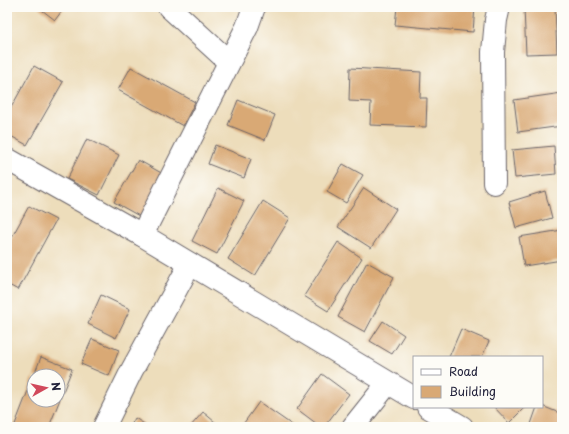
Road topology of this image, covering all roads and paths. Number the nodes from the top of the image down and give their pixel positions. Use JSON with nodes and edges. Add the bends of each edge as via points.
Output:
{"nodes":[{"id":1,"x":169,"y":7,"type":"edge"},
{"id":2,"x":254,"y":7,"type":"edge"},
{"id":3,"x":499,"y":7,"type":"edge"},
{"id":4,"x":229,"y":62,"type":"junction"},
{"id":5,"x":7,"y":159,"type":"edge"},
{"id":6,"x":494,"y":182,"type":"dead end"},
{"id":7,"x":142,"y":235,"type":"junction"},
{"id":8,"x":190,"y":264,"type":"junction"},
{"id":9,"x":388,"y":383,"type":"junction"},
{"id":10,"x":413,"y":397,"type":"edge"},
{"id":11,"x":430,"y":408,"type":"edge"},
{"id":12,"x":104,"y":427,"type":"edge"},
{"id":13,"x":353,"y":427,"type":"edge"},
{"id":14,"x":462,"y":427,"type":"edge"}],
"edges":[{"from":1,"to":4,"type":"street"},
{"from":2,"to":4,"type":"street"},
{"from":3,"to":6,"type":"street","via":[[493,52]]},
{"from":4,"to":7,"type":"street"},
{"from":5,"to":7,"type":"street"},
{"from":7,"to":8,"type":"street"},
{"from":8,"to":9,"type":"street"},
{"from":8,"to":12,"type":"street"},
{"from":9,"to":10,"type":"street"},
{"from":9,"to":13,"type":"street"},
{"from":11,"to":14,"type":"street"}]}
